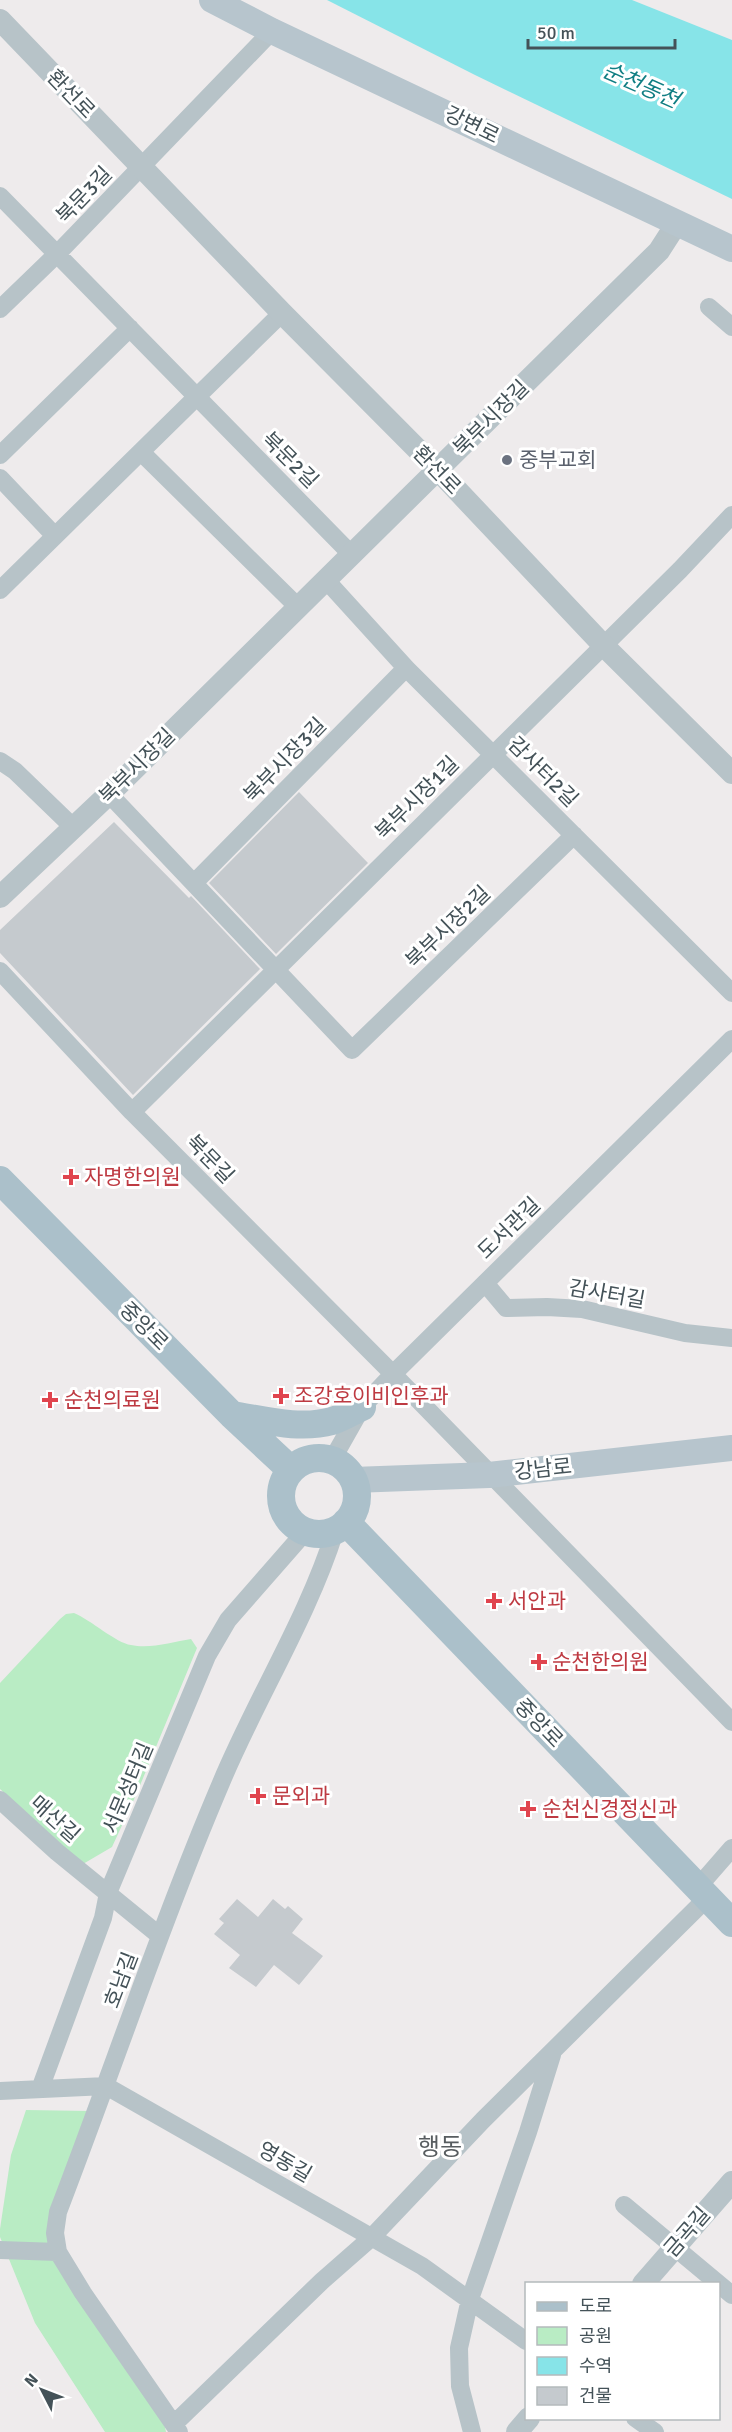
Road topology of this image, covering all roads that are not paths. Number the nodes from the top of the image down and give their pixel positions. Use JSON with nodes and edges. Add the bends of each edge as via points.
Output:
{"nodes":[{"id":1,"x":212,"y":0,"type":"edge"},
{"id":2,"x":0,"y":20,"type":"edge"},
{"id":3,"x":272,"y":31,"type":"junction"},
{"id":4,"x":142,"y":167,"type":"junction"},
{"id":5,"x":0,"y":196,"type":"edge"},
{"id":6,"x":677,"y":223,"type":"junction"},
{"id":7,"x":732,"y":249,"type":"edge"},
{"id":8,"x":58,"y":254,"type":"junction"},
{"id":9,"x":709,"y":307,"type":"dead end"},
{"id":10,"x":0,"y":309,"type":"edge"},
{"id":11,"x":282,"y":314,"type":"junction"},
{"id":12,"x":732,"y":327,"type":"edge"},
{"id":13,"x":130,"y":328,"type":"junction"},
{"id":14,"x":196,"y":397,"type":"junction"},
{"id":15,"x":142,"y":453,"type":"junction"},
{"id":16,"x":0,"y":454,"type":"edge"},
{"id":17,"x":438,"y":470,"type":"junction"},
{"id":18,"x":0,"y":478,"type":"edge"},
{"id":19,"x":732,"y":516,"type":"edge"},
{"id":20,"x":55,"y":536,"type":"junction"},
{"id":21,"x":351,"y":554,"type":"junction"},
{"id":22,"x":326,"y":580,"type":"junction"},
{"id":23,"x":0,"y":590,"type":"edge"},
{"id":24,"x":298,"y":607,"type":"junction"},
{"id":25,"x":604,"y":646,"type":"junction"},
{"id":26,"x":406,"y":668,"type":"junction"},
{"id":27,"x":494,"y":754,"type":"junction"},
{"id":28,"x":0,"y":761,"type":"edge"},
{"id":29,"x":732,"y":773,"type":"edge"},
{"id":30,"x":109,"y":794,"type":"junction"},
{"id":31,"x":74,"y":828,"type":"junction"},
{"id":32,"x":574,"y":836,"type":"junction"},
{"id":33,"x":194,"y":883,"type":"junction"},
{"id":34,"x":0,"y":897,"type":"edge"},
{"id":35,"x":276,"y":969,"type":"junction"},
{"id":36,"x":0,"y":971,"type":"edge"},
{"id":37,"x":732,"y":993,"type":"edge"},
{"id":38,"x":732,"y":1039,"type":"edge"},
{"id":39,"x":132,"y":1112,"type":"junction"},
{"id":40,"x":0,"y":1180,"type":"edge"},
{"id":41,"x":485,"y":1283,"type":"junction"},
{"id":42,"x":732,"y":1338,"type":"edge"},
{"id":43,"x":393,"y":1374,"type":"junction"},
{"id":44,"x":362,"y":1407,"type":"junction"},
{"id":45,"x":232,"y":1414,"type":"junction"},
{"id":46,"x":732,"y":1448,"type":"edge"},
{"id":47,"x":332,"y":1460,"type":"junction"},
{"id":48,"x":291,"y":1470,"type":"junction"},
{"id":49,"x":489,"y":1475,"type":"junction"},
{"id":50,"x":353,"y":1480,"type":"junction"},
{"id":51,"x":340,"y":1526,"type":"junction"},
{"id":52,"x":305,"y":1532,"type":"junction"},
{"id":53,"x":732,"y":1722,"type":"edge"},
{"id":54,"x":0,"y":1800,"type":"edge"},
{"id":55,"x":732,"y":1848,"type":"edge"},
{"id":56,"x":702,"y":1892,"type":"junction"},
{"id":57,"x":108,"y":1893,"type":"junction"},
{"id":58,"x":732,"y":1923,"type":"edge"},
{"id":59,"x":160,"y":1936,"type":"junction"},
{"id":60,"x":553,"y":2050,"type":"junction"},
{"id":61,"x":106,"y":2086,"type":"junction"},
{"id":62,"x":40,"y":2089,"type":"junction"},
{"id":63,"x":0,"y":2091,"type":"edge"},
{"id":64,"x":732,"y":2182,"type":"edge"},
{"id":65,"x":624,"y":2205,"type":"dead end"},
{"id":66,"x":371,"y":2238,"type":"junction"},
{"id":67,"x":675,"y":2246,"type":"junction"},
{"id":68,"x":0,"y":2250,"type":"edge"},
{"id":69,"x":58,"y":2252,"type":"junction"},
{"id":70,"x":644,"y":2282,"type":"edge"},
{"id":71,"x":717,"y":2282,"type":"edge"},
{"id":72,"x":720,"y":2285,"type":"edge"},
{"id":73,"x":732,"y":2295,"type":"edge"},
{"id":74,"x":470,"y":2299,"type":"junction"},
{"id":75,"x":525,"y":2340,"type":"edge"},
{"id":76,"x":527,"y":2420,"type":"edge"},
{"id":77,"x":638,"y":2420,"type":"edge"},
{"id":78,"x":177,"y":2428,"type":"edge"},
{"id":79,"x":472,"y":2432,"type":"edge"},
{"id":80,"x":517,"y":2432,"type":"edge"},
{"id":81,"x":655,"y":2432,"type":"edge"}],
"edges":[{"from":1,"to":3,"type":"main road","name":"강변로"},
{"from":2,"to":4,"type":"street","name":"환선로"},
{"from":3,"to":4,"type":"street"},
{"from":3,"to":6,"type":"main road","name":"강변로"},
{"from":4,"to":8,"type":"street","name":"북문3길"},
{"from":4,"to":11,"type":"street","name":"환선로"},
{"from":5,"to":8,"type":"street","name":"북문3길"},
{"from":6,"to":7,"type":"main road","name":"강변로"},
{"from":6,"to":17,"type":"street","name":"북부시장길","via":[[659,251]]},
{"from":8,"to":10,"type":"street","name":"북문3길"},
{"from":8,"to":13,"type":"street","name":"북문2길"},
{"from":9,"to":12,"type":"street"},
{"from":11,"to":14,"type":"street"},
{"from":11,"to":17,"type":"street","name":"환선로"},
{"from":13,"to":14,"type":"street","name":"북문2길"},
{"from":13,"to":16,"type":"street"},
{"from":14,"to":15,"type":"street"},
{"from":14,"to":21,"type":"street","name":"북문2길"},
{"from":15,"to":20,"type":"street"},
{"from":15,"to":24,"type":"street"},
{"from":17,"to":21,"type":"street","name":"북부시장길"},
{"from":17,"to":25,"type":"street","name":"환선로"},
{"from":18,"to":20,"type":"street"},
{"from":19,"to":25,"type":"street","name":"북부시장1길"},
{"from":20,"to":23,"type":"street"},
{"from":21,"to":22,"type":"street","name":"북부시장길"},
{"from":22,"to":24,"type":"street","name":"북부시장길"},
{"from":22,"to":26,"type":"street","name":"감사터2길"},
{"from":24,"to":30,"type":"street","name":"북부시장길"},
{"from":25,"to":27,"type":"street","name":"북부시장1길"},
{"from":25,"to":29,"type":"street","name":"환선로"},
{"from":26,"to":27,"type":"street","name":"감사터2길"},
{"from":26,"to":33,"type":"street","name":"북부시장3길"},
{"from":27,"to":32,"type":"street","name":"감사터2길"},
{"from":27,"to":35,"type":"street","name":"북부시장1길"},
{"from":28,"to":31,"type":"street"},
{"from":30,"to":31,"type":"street","name":"북부시장길"},
{"from":30,"to":33,"type":"street"},
{"from":31,"to":34,"type":"street","name":"북부시장길"},
{"from":32,"to":35,"type":"street","name":"북부시장2길","via":[[352,1050]]},
{"from":32,"to":37,"type":"street","name":"감사터2길"},
{"from":33,"to":35,"type":"street"},
{"from":35,"to":39,"type":"street","name":"북부시장1길"},
{"from":36,"to":39,"type":"street","name":"북문길"},
{"from":38,"to":41,"type":"street","name":"도서관길"},
{"from":39,"to":43,"type":"street","name":"북문길"},
{"from":40,"to":45,"type":"main road","name":"중앙로"},
{"from":41,"to":42,"type":"street","name":"감사터길","via":[[506,1308],[582,1309],[685,1333]]},
{"from":41,"to":43,"type":"street","name":"도서관길"},
{"from":43,"to":44,"type":"street","name":"도서관길"},
{"from":43,"to":49,"type":"street","name":"북문길"},
{"from":44,"to":45,"type":"main road","via":[[332,1421],[313,1423],[292,1424]]},
{"from":44,"to":47,"type":"street","name":"도서관길"},
{"from":45,"to":48,"type":"main road","name":"중앙로"},
{"from":46,"to":49,"type":"main road","name":"강남로"},
{"from":47,"to":48,"type":"main road","via":[[303,1461]]},
{"from":47,"to":50,"type":"main road","via":[[345,1468]]},
{"from":48,"to":52,"type":"main road","via":[[280,1497],[284,1512]]},
{"from":49,"to":50,"type":"main road","name":"강남로"},
{"from":49,"to":53,"type":"street","name":"북문길"},
{"from":50,"to":51,"type":"main road","via":[[357,1495],[354,1509]]},
{"from":51,"to":52,"type":"main road","via":[[320,1534]]},
{"from":51,"to":56,"type":"main road","name":"중앙로"},
{"from":51,"to":59,"type":"street","name":"호남길","via":[[221,1782]]},
{"from":52,"to":57,"type":"street","name":"서문성터길","via":[[228,1620],[207,1656]]},
{"from":54,"to":57,"type":"street","name":"매산길"},
{"from":55,"to":56,"type":"street"},
{"from":56,"to":58,"type":"main road","name":"중앙로"},
{"from":56,"to":60,"type":"street"},
{"from":57,"to":59,"type":"street","name":"매산길"},
{"from":57,"to":62,"type":"street","name":"서문성터길","via":[[104,1918]]},
{"from":59,"to":61,"type":"street","name":"호남길"},
{"from":60,"to":66,"type":"street"},
{"from":60,"to":74,"type":"street"},
{"from":61,"to":62,"type":"street"},
{"from":61,"to":66,"type":"street","name":"영동길"},
{"from":61,"to":69,"type":"street","name":"호남길","via":[[58,2212]]},
{"from":62,"to":63,"type":"street"},
{"from":64,"to":67,"type":"street","name":"금곡길"},
{"from":65,"to":67,"type":"street"},
{"from":66,"to":74,"type":"street","name":"영동길"},
{"from":66,"to":78,"type":"street","via":[[322,2281]]},
{"from":67,"to":70,"type":"street","name":"금곡길"},
{"from":67,"to":71,"type":"street"},
{"from":68,"to":69,"type":"street"},
{"from":69,"to":78,"type":"street","name":"호남길"},
{"from":72,"to":73,"type":"street"},
{"from":74,"to":75,"type":"street","name":"영동길"},
{"from":74,"to":79,"type":"street","via":[[459,2348],[460,2386]]},
{"from":76,"to":80,"type":"street"},
{"from":77,"to":81,"type":"street"}]}
